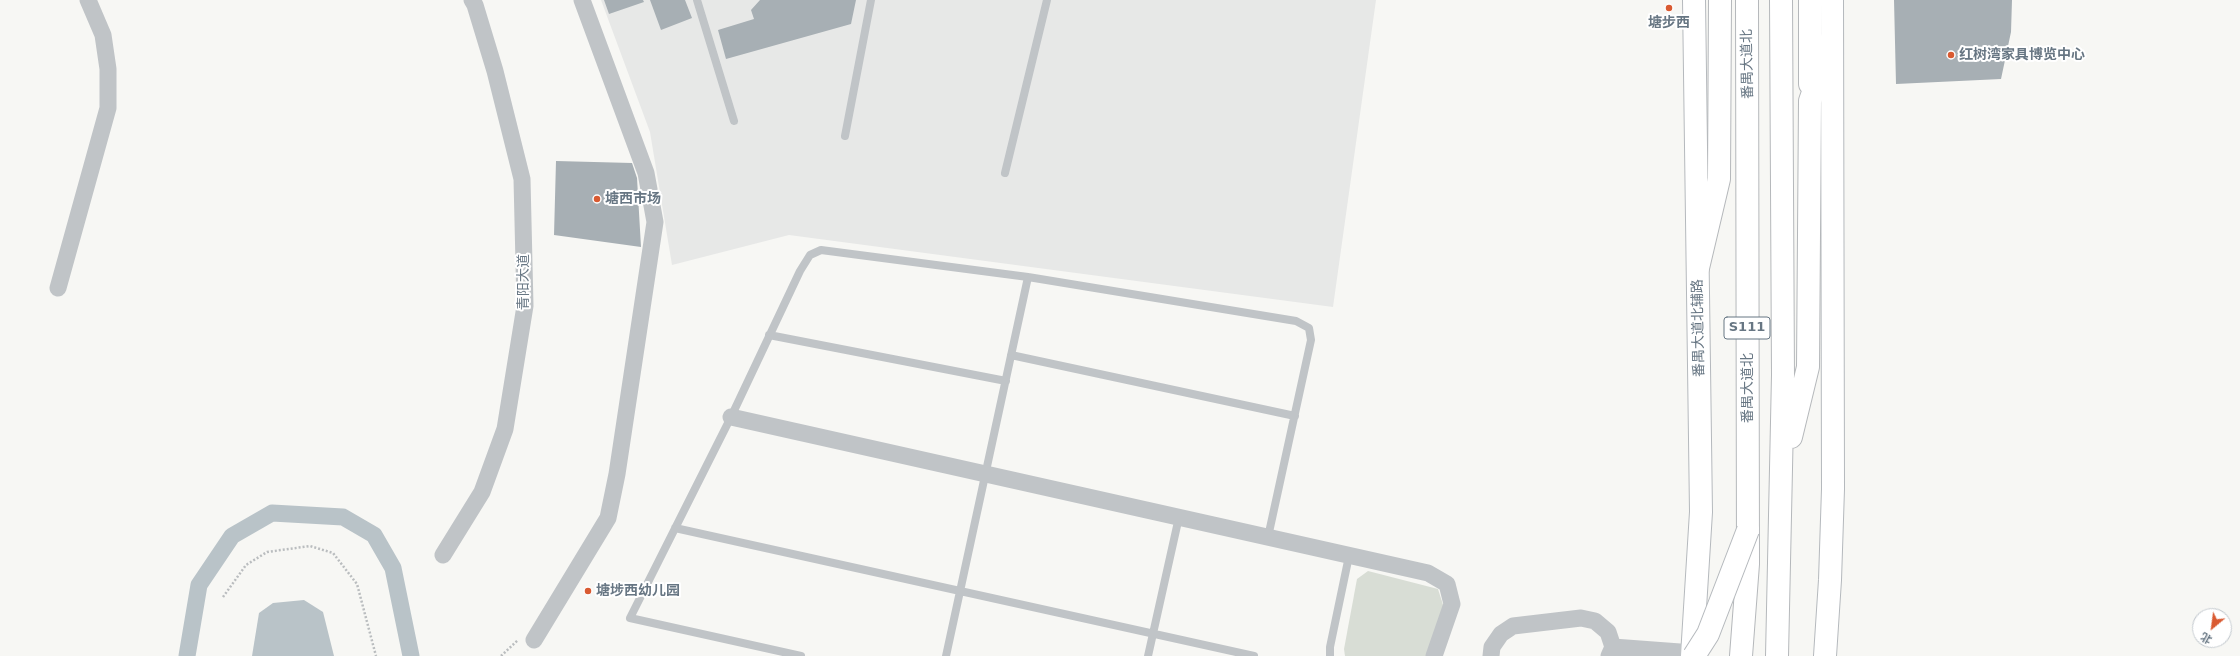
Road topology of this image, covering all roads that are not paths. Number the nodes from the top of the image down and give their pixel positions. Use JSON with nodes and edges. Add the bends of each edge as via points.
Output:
{"nodes":[{"id":1,"x":88,"y":0,"type":"edge"},
{"id":2,"x":472,"y":0,"type":"edge"},
{"id":3,"x":582,"y":0,"type":"edge"},
{"id":4,"x":697,"y":0,"type":"edge"},
{"id":5,"x":871,"y":0,"type":"edge"},
{"id":6,"x":1047,"y":0,"type":"edge"},
{"id":7,"x":1694,"y":0,"type":"edge"},
{"id":8,"x":1720,"y":0,"type":"edge"},
{"id":9,"x":1747,"y":0,"type":"edge"},
{"id":10,"x":1781,"y":0,"type":"edge"},
{"id":11,"x":1810,"y":0,"type":"edge"},
{"id":12,"x":1832,"y":0,"type":"edge"},
{"id":13,"x":1832,"y":38,"type":"junction"},
{"id":14,"x":1810,"y":101,"type":"junction"},
{"id":15,"x":734,"y":121,"type":"dead end"},
{"id":16,"x":845,"y":136,"type":"dead end"},
{"id":17,"x":1005,"y":173,"type":"dead end"},
{"id":18,"x":1698,"y":268,"type":"junction"},
{"id":19,"x":1028,"y":277,"type":"junction"},
{"id":20,"x":58,"y":288,"type":"dead end"},
{"id":21,"x":769,"y":335,"type":"junction"},
{"id":22,"x":1011,"y":355,"type":"junction"},
{"id":23,"x":1006,"y":381,"type":"junction"},
{"id":24,"x":1295,"y":416,"type":"junction"},
{"id":25,"x":731,"y":417,"type":"junction"},
{"id":26,"x":986,"y":474,"type":"junction"},
{"id":27,"x":1782,"y":476,"type":"junction"},
{"id":28,"x":1179,"y":517,"type":"junction"},
{"id":29,"x":675,"y":528,"type":"junction"},
{"id":30,"x":1748,"y":530,"type":"junction"},
{"id":31,"x":1268,"y":537,"type":"junction"},
{"id":32,"x":443,"y":555,"type":"dead end"},
{"id":33,"x":1349,"y":556,"type":"junction"},
{"id":34,"x":960,"y":593,"type":"junction"},
{"id":35,"x":1152,"y":634,"type":"junction"},
{"id":36,"x":534,"y":640,"type":"road end"},
{"id":37,"x":1611,"y":652,"type":"edge"},
{"id":38,"x":1686,"y":655,"type":"edge"},
{"id":39,"x":801,"y":656,"type":"edge"},
{"id":40,"x":946,"y":656,"type":"edge"},
{"id":41,"x":1148,"y":656,"type":"edge"},
{"id":42,"x":1254,"y":656,"type":"edge"},
{"id":43,"x":1330,"y":656,"type":"edge"},
{"id":44,"x":1434,"y":656,"type":"edge"},
{"id":45,"x":1491,"y":656,"type":"edge"},
{"id":46,"x":1741,"y":656,"type":"edge"},
{"id":47,"x":1777,"y":656,"type":"edge"},
{"id":48,"x":1825,"y":656,"type":"edge"}],
"edges":[{"from":1,"to":20,"type":"street","via":[[103,35],[108,69],[108,108]]},
{"from":2,"to":32,"type":"street","name":"青阳大道","via":[[495,71],[522,179],[525,306],[505,429],[482,492]]},
{"from":3,"to":36,"type":"street","via":[[646,173],[655,222],[608,518]]},
{"from":4,"to":15,"type":"lane"},
{"from":5,"to":16,"type":"lane"},
{"from":6,"to":17,"type":"lane"},
{"from":7,"to":18,"type":"main road","name":"番禺大道北辅路"},
{"from":8,"to":18,"type":"main road","via":[[1719,179]]},
{"from":9,"to":30,"type":"main road","name":"番禺大道北","number":"S111"},
{"from":10,"to":27,"type":"main road","number":"S111"},
{"from":11,"to":14,"type":"main road"},
{"from":12,"to":13,"type":"main road"},
{"from":13,"to":14,"type":"main road"},
{"from":13,"to":48,"type":"main road","via":[[1834,489]]},
{"from":14,"to":27,"type":"main road","via":[[1808,367]]},
{"from":18,"to":38,"type":"main road","name":"番禺大道北辅路","via":[[1701,512],[1695,613]]},
{"from":19,"to":21,"type":"lane","via":[[821,250],[810,255],[800,271]]},
{"from":19,"to":22,"type":"lane"},
{"from":19,"to":24,"type":"lane","via":[[1296,321],[1309,328],[1311,340]]},
{"from":21,"to":23,"type":"lane"},
{"from":21,"to":25,"type":"lane"},
{"from":22,"to":23,"type":"lane"},
{"from":22,"to":24,"type":"lane"},
{"from":23,"to":26,"type":"lane"},
{"from":24,"to":31,"type":"lane"},
{"from":25,"to":26,"type":"street"},
{"from":25,"to":29,"type":"lane"},
{"from":26,"to":28,"type":"street"},
{"from":26,"to":34,"type":"lane"},
{"from":27,"to":47,"type":"main road","number":"S111"},
{"from":28,"to":31,"type":"street"},
{"from":28,"to":35,"type":"lane"},
{"from":29,"to":34,"type":"lane"},
{"from":29,"to":39,"type":"lane","via":[[630,618]]},
{"from":30,"to":38,"type":"main road","bridge":true,"via":[[1708,634]]},
{"from":30,"to":46,"type":"main road","name":"番禺大道北","number":"S111"},
{"from":31,"to":33,"type":"street"},
{"from":33,"to":43,"type":"lane"},
{"from":33,"to":44,"type":"street","via":[[1428,573],[1447,584],[1452,604]]},
{"from":34,"to":35,"type":"lane"},
{"from":34,"to":40,"type":"lane"},
{"from":35,"to":41,"type":"lane"},
{"from":35,"to":42,"type":"lane"},
{"from":37,"to":38,"type":"street"},
{"from":37,"to":45,"type":"street","via":[[1608,632],[1595,621],[1581,618],[1513,626],[1501,634],[1492,647]]}]}
